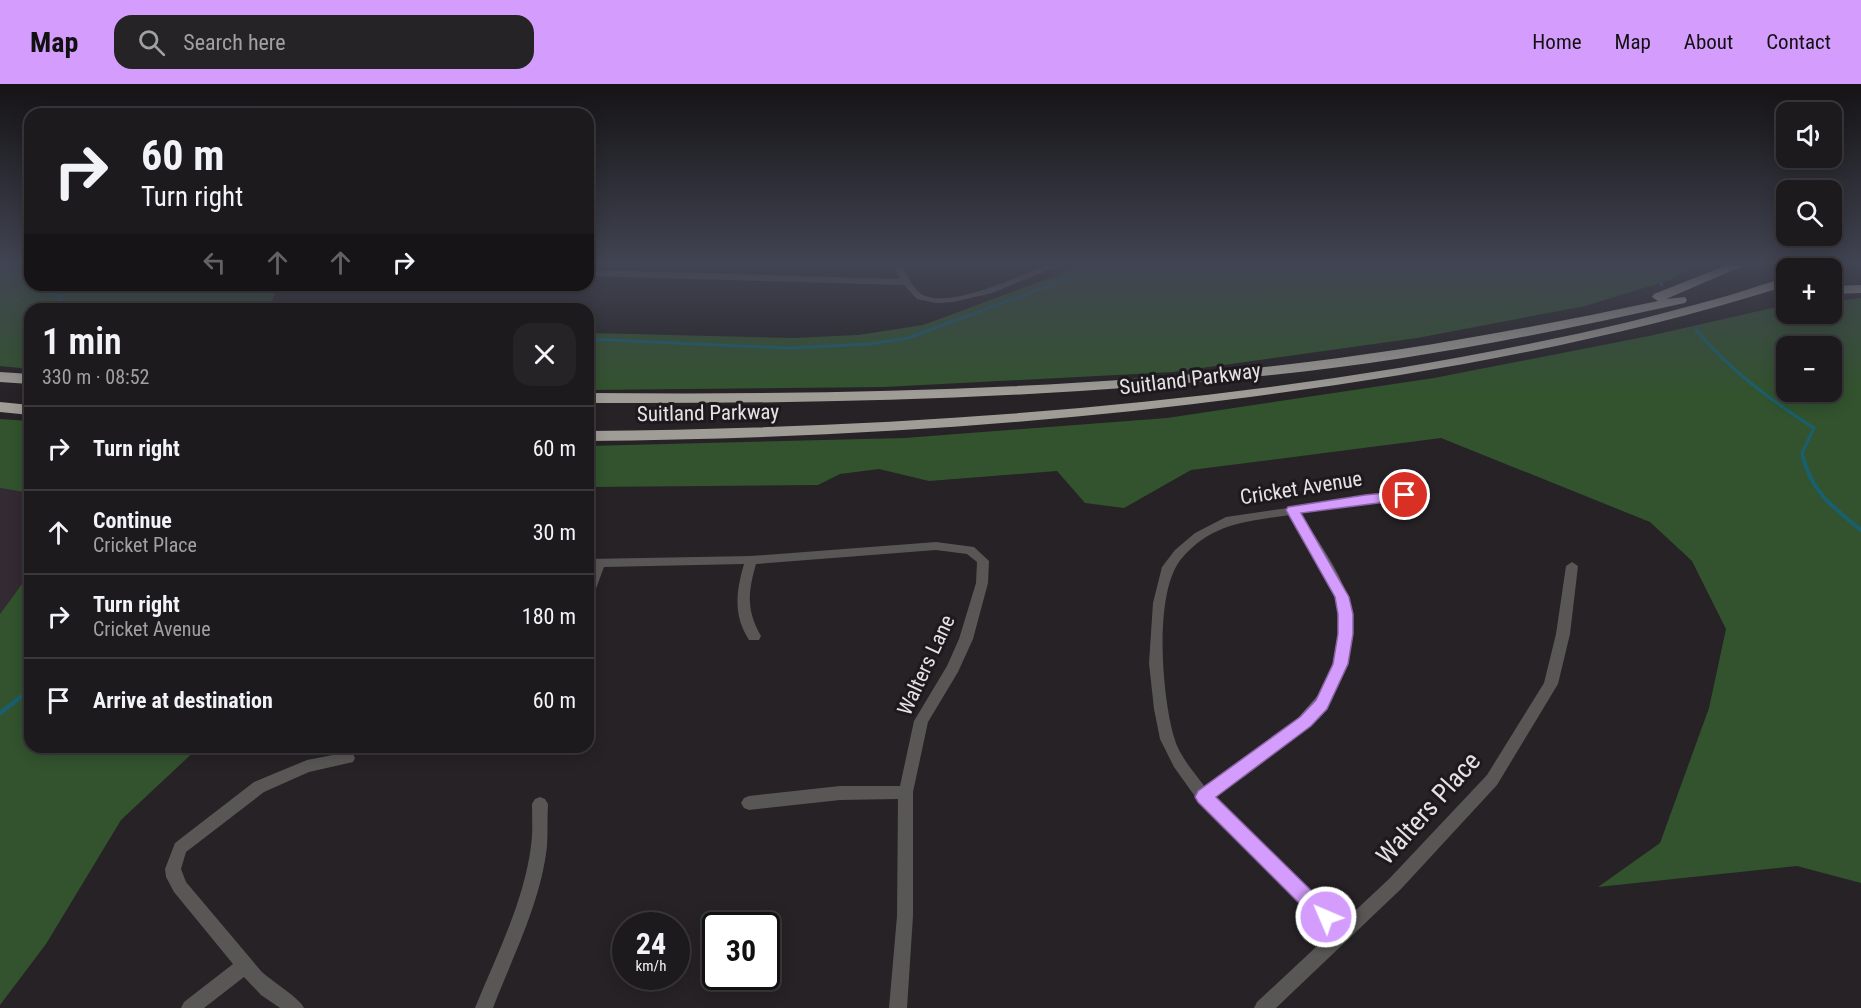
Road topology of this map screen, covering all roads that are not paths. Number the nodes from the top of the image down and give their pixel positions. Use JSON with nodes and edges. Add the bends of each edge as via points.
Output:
{"nodes":[{"id":1,"x":1625,"y":308,"type":"edge"},
{"id":2,"x":1644,"y":308,"type":"edge"},
{"id":3,"x":1696,"y":308,"type":"edge"},
{"id":4,"x":1723,"y":308,"type":"edge"},
{"id":5,"x":1651,"y":321,"type":"junction"},
{"id":6,"x":1560,"y":327,"type":"junction"},
{"id":7,"x":0,"y":377,"type":"edge"},
{"id":8,"x":24,"y":379,"type":"edge"},
{"id":9,"x":594,"y":398,"type":"edge"},
{"id":10,"x":0,"y":407,"type":"edge"},
{"id":11,"x":24,"y":409,"type":"edge"},
{"id":12,"x":594,"y":436,"type":"edge"},
{"id":13,"x":1425,"y":498,"type":"dead end"},
{"id":14,"x":1293,"y":510,"type":"junction"},
{"id":15,"x":751,"y":560,"type":"junction"},
{"id":16,"x":594,"y":563,"type":"edge"},
{"id":17,"x":1572,"y":566,"type":"dead end"},
{"id":18,"x":754,"y":636,"type":"dead end"},
{"id":19,"x":348,"y":758,"type":"dead end"},
{"id":20,"x":906,"y":792,"type":"junction"},
{"id":21,"x":1204,"y":797,"type":"junction"},
{"id":22,"x":749,"y":803,"type":"dead end"},
{"id":23,"x":540,"y":804,"type":"dead end"},
{"id":24,"x":1342,"y":933,"type":"junction"},
{"id":25,"x":245,"y":966,"type":"junction"},
{"id":26,"x":190,"y":1008,"type":"edge"},
{"id":27,"x":295,"y":1008,"type":"edge"},
{"id":28,"x":484,"y":1008,"type":"edge"},
{"id":29,"x":898,"y":1008,"type":"edge"},
{"id":30,"x":1263,"y":1008,"type":"edge"}],
"edges":[{"from":1,"to":6,"type":"highway"},
{"from":2,"to":6,"type":"highway","name":"Suitland Parkway"},
{"from":3,"to":5,"type":"highway","name":"Suitland Parkway"},
{"from":4,"to":5,"type":"highway"},
{"from":5,"to":12,"type":"highway","name":"Suitland Parkway","via":[[1395,372],[1103,410],[846,430]]},
{"from":6,"to":9,"type":"highway","name":"Suitland Parkway","via":[[1345,361],[1120,384],[882,396]]},
{"from":7,"to":8,"type":"highway"},
{"from":10,"to":11,"type":"highway"},
{"from":13,"to":14,"type":"street","name":"Cricket Avenue","via":[[1383,497]]},
{"from":14,"to":21,"type":"street","via":[[1342,597],[1346,634],[1341,664],[1321,704],[1305,722]]},
{"from":14,"to":21,"type":"street","name":"Cricket Avenue","via":[[1230,520],[1212,528],[1179,553],[1164,578],[1156,663],[1161,709],[1167,739]]},
{"from":15,"to":16,"type":"street","name":"Walters Lane"},
{"from":15,"to":18,"type":"street","via":[[744,588],[744,616],[746,627]]},
{"from":15,"to":20,"type":"street","name":"Walters Lane","via":[[936,546],[970,550],[983,561],[982,583],[966,639],[921,721]]},
{"from":17,"to":24,"type":"street","name":"Walters Place","via":[[1563,634],[1551,684],[1492,780],[1395,884]]},
{"from":19,"to":25,"type":"street","via":[[307,766],[259,787],[180,848],[174,877]]},
{"from":20,"to":22,"type":"street","via":[[840,793]]},
{"from":20,"to":29,"type":"street","name":"Walters Lane","via":[[905,916]]},
{"from":21,"to":24,"type":"street","name":"Cricket Avenue"},
{"from":23,"to":28,"type":"street","via":[[539,845],[532,875]]},
{"from":24,"to":30,"type":"street","name":"Walters Place"},
{"from":25,"to":26,"type":"street"},
{"from":25,"to":27,"type":"street","via":[[267,989]]}]}
